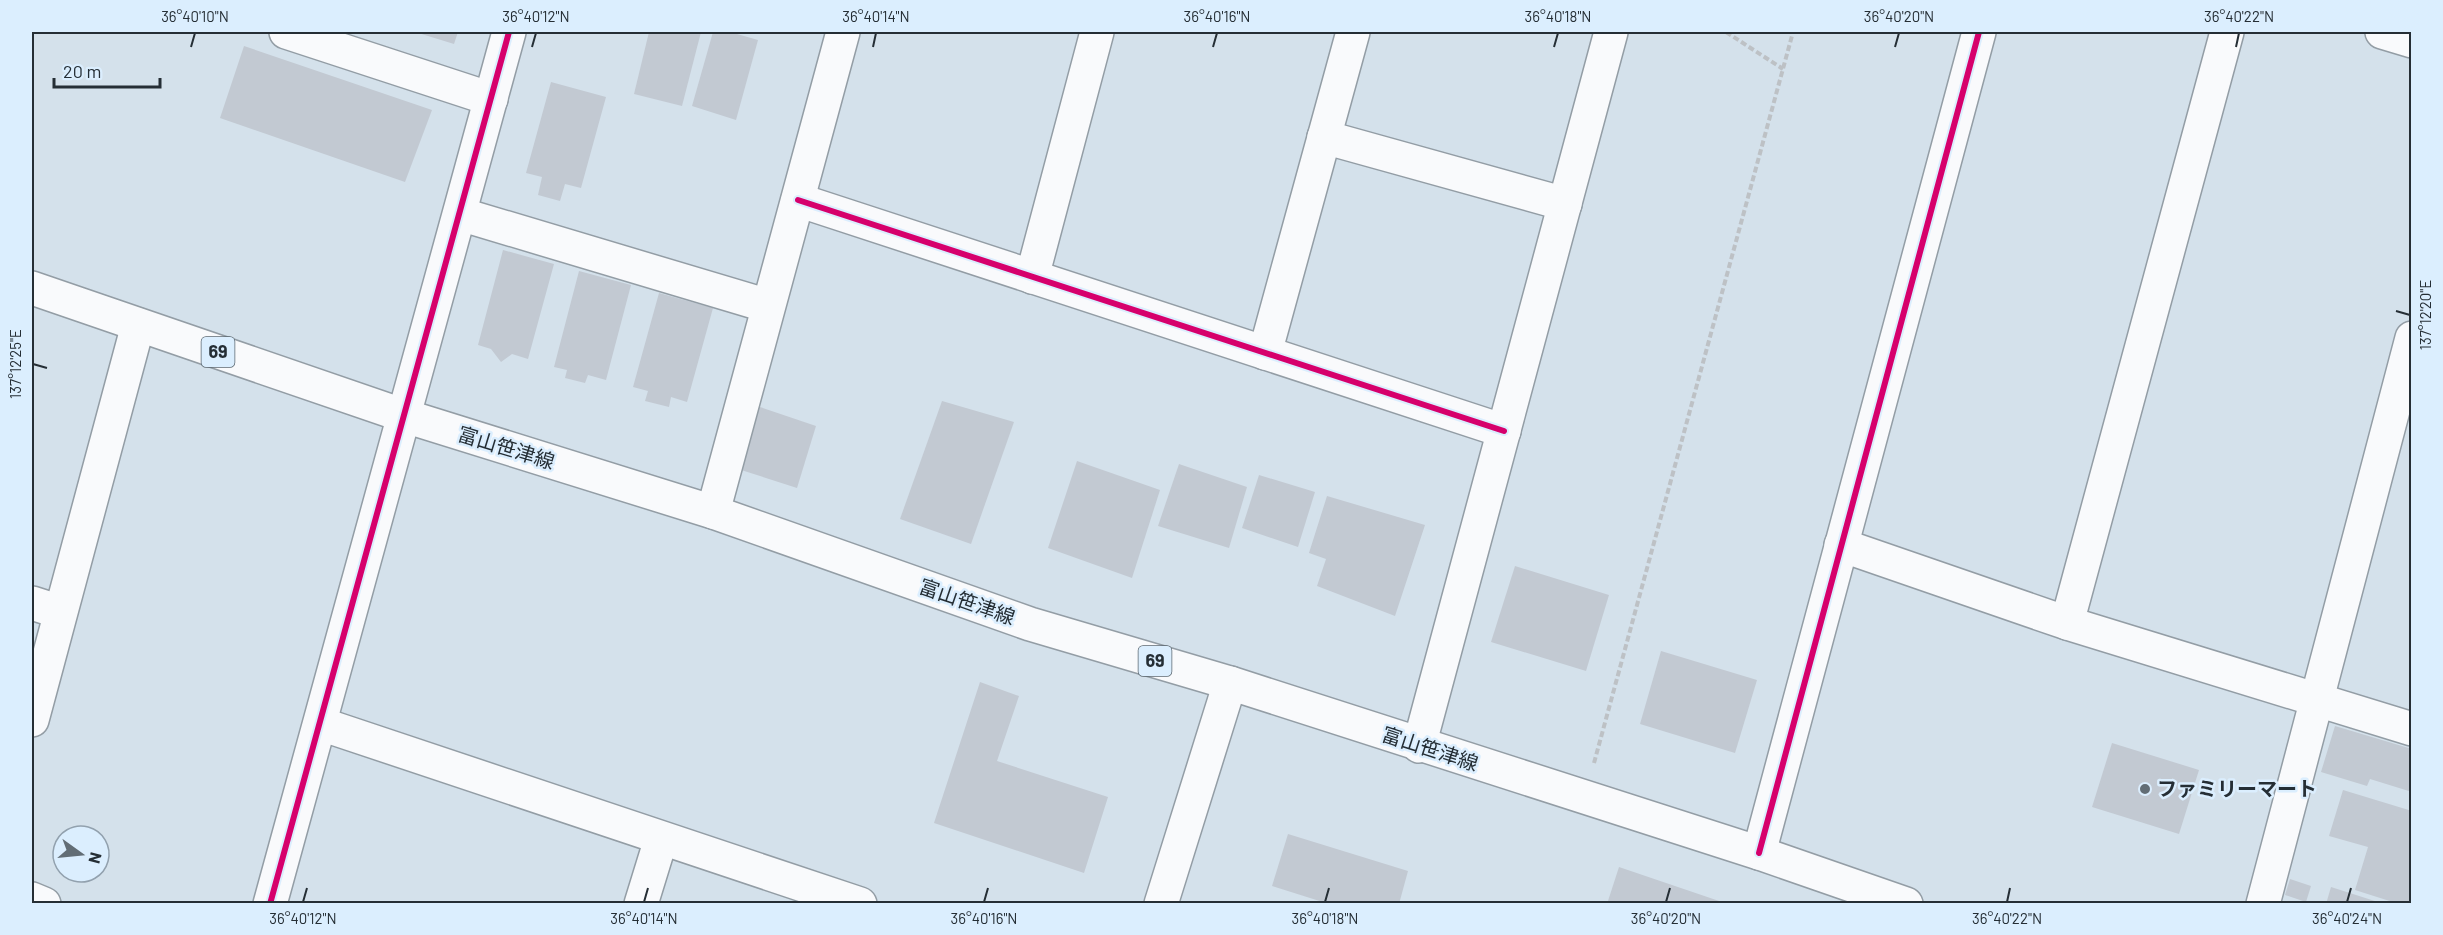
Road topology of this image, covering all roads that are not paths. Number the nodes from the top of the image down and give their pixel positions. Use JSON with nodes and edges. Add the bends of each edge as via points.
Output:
{"nodes":[{"id":1,"x":286,"y":32,"type":"edge"},
{"id":2,"x":509,"y":32,"type":"edge"},
{"id":3,"x":843,"y":32,"type":"edge"},
{"id":4,"x":1097,"y":32,"type":"edge"},
{"id":5,"x":1353,"y":32,"type":"edge"},
{"id":6,"x":1611,"y":32,"type":"edge"},
{"id":7,"x":1979,"y":32,"type":"edge"},
{"id":8,"x":2228,"y":32,"type":"edge"},
{"id":9,"x":2382,"y":32,"type":"edge"},
{"id":10,"x":2412,"y":41,"type":"edge"},
{"id":11,"x":490,"y":99,"type":"junction"},
{"id":12,"x":1324,"y":137,"type":"junction"},
{"id":13,"x":798,"y":200,"type":"junction"},
{"id":14,"x":1565,"y":204,"type":"junction"},
{"id":15,"x":460,"y":214,"type":"junction"},
{"id":16,"x":1032,"y":277,"type":"junction"},
{"id":17,"x":32,"y":288,"type":"edge"},
{"id":18,"x":768,"y":306,"type":"junction"},
{"id":19,"x":138,"y":325,"type":"junction"},
{"id":20,"x":2412,"y":338,"type":"edge"},
{"id":21,"x":1265,"y":353,"type":"junction"},
{"id":22,"x":405,"y":416,"type":"junction"},
{"id":23,"x":1504,"y":431,"type":"junction"},
{"id":24,"x":713,"y":512,"type":"junction"},
{"id":25,"x":1841,"y":545,"type":"junction"},
{"id":26,"x":46,"y":608,"type":"edge"},
{"id":27,"x":2067,"y":623,"type":"junction"},
{"id":28,"x":1230,"y":683,"type":"junction"},
{"id":29,"x":2317,"y":701,"type":"junction"},
{"id":30,"x":32,"y":720,"type":"edge"},
{"id":31,"x":321,"y":724,"type":"junction"},
{"id":32,"x":2412,"y":729,"type":"edge"},
{"id":33,"x":1419,"y":746,"type":"junction"},
{"id":34,"x":661,"y":838,"type":"junction"},
{"id":35,"x":1759,"y":853,"type":"junction"},
{"id":36,"x":32,"y":899,"type":"edge"},
{"id":37,"x":44,"y":903,"type":"edge"},
{"id":38,"x":270,"y":903,"type":"edge"},
{"id":39,"x":641,"y":903,"type":"edge"},
{"id":40,"x":860,"y":903,"type":"edge"},
{"id":41,"x":1161,"y":903,"type":"edge"},
{"id":42,"x":1906,"y":903,"type":"edge"},
{"id":43,"x":2263,"y":903,"type":"edge"}],
"edges":[{"from":1,"to":11,"type":"street"},
{"from":2,"to":11,"type":"street"},
{"from":3,"to":13,"type":"street"},
{"from":4,"to":16,"type":"street"},
{"from":5,"to":12,"type":"street"},
{"from":6,"to":14,"type":"street"},
{"from":7,"to":25,"type":"street"},
{"from":8,"to":27,"type":"street"},
{"from":9,"to":10,"type":"street"},
{"from":11,"to":15,"type":"street"},
{"from":12,"to":14,"type":"street"},
{"from":12,"to":21,"type":"street"},
{"from":13,"to":16,"type":"street"},
{"from":13,"to":18,"type":"street"},
{"from":14,"to":23,"type":"street"},
{"from":15,"to":18,"type":"street"},
{"from":15,"to":22,"type":"street"},
{"from":16,"to":21,"type":"street"},
{"from":17,"to":19,"type":"street","name":"富山笹津線","number":"69"},
{"from":18,"to":24,"type":"street"},
{"from":19,"to":22,"type":"street","name":"富山笹津線","number":"69"},
{"from":19,"to":26,"type":"street"},
{"from":20,"to":29,"type":"street"},
{"from":21,"to":23,"type":"street"},
{"from":22,"to":24,"type":"street","name":"富山笹津線","number":"69"},
{"from":22,"to":31,"type":"street"},
{"from":23,"to":33,"type":"street"},
{"from":24,"to":28,"type":"street","name":"富山笹津線","number":"69","via":[[1030,624]]},
{"from":25,"to":27,"type":"street"},
{"from":25,"to":35,"type":"street"},
{"from":26,"to":30,"type":"street"},
{"from":27,"to":29,"type":"street"},
{"from":28,"to":33,"type":"street","name":"富山笹津線","number":"69"},
{"from":28,"to":41,"type":"street"},
{"from":29,"to":32,"type":"street"},
{"from":29,"to":43,"type":"street"},
{"from":31,"to":34,"type":"street"},
{"from":31,"to":38,"type":"street"},
{"from":33,"to":35,"type":"street","name":"富山笹津線","number":"69"},
{"from":34,"to":39,"type":"street"},
{"from":34,"to":40,"type":"street"},
{"from":35,"to":42,"type":"street","name":"富山笹津線","number":"69"},
{"from":36,"to":37,"type":"street"}]}
